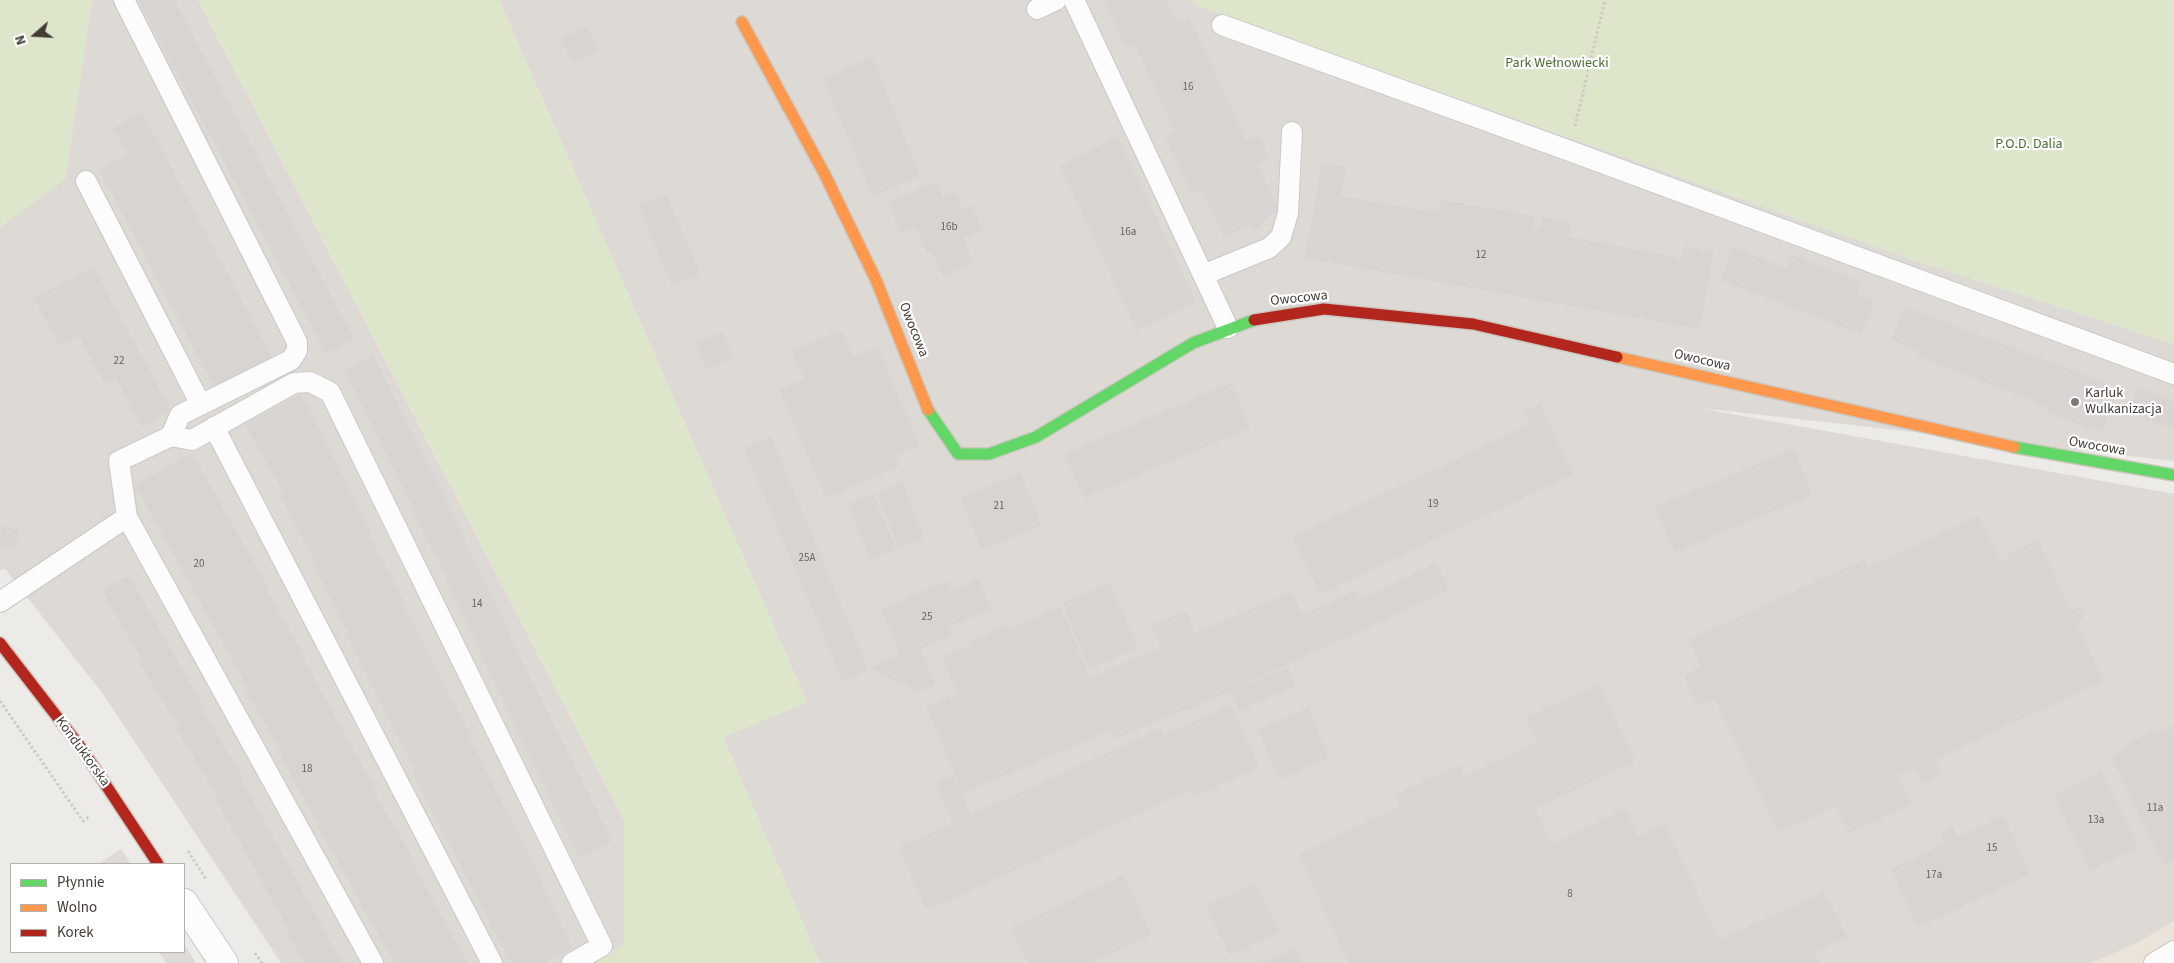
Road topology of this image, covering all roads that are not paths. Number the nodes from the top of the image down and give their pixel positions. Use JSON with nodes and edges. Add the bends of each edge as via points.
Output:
{"nodes":[{"id":1,"x":124,"y":0,"type":"edge"},
{"id":2,"x":1056,"y":0,"type":"edge"},
{"id":3,"x":1074,"y":0,"type":"edge"},
{"id":4,"x":1037,"y":9,"type":"dead end"},
{"id":5,"x":742,"y":22,"type":"dead end"},
{"id":6,"x":1222,"y":25,"type":"dead end"},
{"id":7,"x":1292,"y":132,"type":"dead end"},
{"id":8,"x":86,"y":181,"type":"dead end"},
{"id":9,"x":1203,"y":275,"type":"junction"},
{"id":10,"x":1228,"y":328,"type":"junction"},
{"id":11,"x":2174,"y":374,"type":"edge"},
{"id":12,"x":200,"y":405,"type":"junction"},
{"id":13,"x":214,"y":427,"type":"junction"},
{"id":14,"x":171,"y":436,"type":"junction"},
{"id":15,"x":2174,"y":475,"type":"edge"},
{"id":16,"x":126,"y":517,"type":"junction"},
{"id":17,"x":0,"y":602,"type":"edge"},
{"id":18,"x":0,"y":643,"type":"edge"},
{"id":19,"x":157,"y":863,"type":"edge"},
{"id":20,"x":185,"y":904,"type":"edge"},
{"id":21,"x":2174,"y":951,"type":"edge"},
{"id":22,"x":224,"y":963,"type":"edge"},
{"id":23,"x":373,"y":963,"type":"edge"},
{"id":24,"x":492,"y":963,"type":"edge"},
{"id":25,"x":572,"y":963,"type":"edge"},
{"id":26,"x":2154,"y":963,"type":"edge"}],
"edges":[{"from":1,"to":12,"type":"lane","via":[[297,342],[297,350],[291,360]]},
{"from":2,"to":4,"type":"lane"},
{"from":3,"to":9,"type":"lane"},
{"from":5,"to":10,"type":"street","name":"Owocowa","via":[[824,173],[876,280],[930,414],[958,454],[989,454],[1036,438],[1192,343]]},
{"from":6,"to":11,"type":"lane"},
{"from":7,"to":9,"type":"lane","via":[[1288,213],[1281,236],[1269,248]]},
{"from":8,"to":12,"type":"lane"},
{"from":9,"to":10,"type":"lane"},
{"from":10,"to":15,"type":"street","name":"Owocowa","via":[[1256,319],[1324,309],[1472,324],[1988,443]]},
{"from":12,"to":14,"type":"lane","via":[[180,415]]},
{"from":13,"to":14,"type":"lane","via":[[192,440]]},
{"from":13,"to":24,"type":"lane"},
{"from":13,"to":25,"type":"lane","via":[[294,383],[310,382],[330,392],[602,946]]},
{"from":14,"to":16,"type":"lane","via":[[119,461]]},
{"from":16,"to":17,"type":"lane"},
{"from":16,"to":23,"type":"lane"},
{"from":18,"to":19,"type":"street","name":"Konduktorska","via":[[82,750]]},
{"from":20,"to":22,"type":"street"},
{"from":21,"to":26,"type":"lane"}]}
